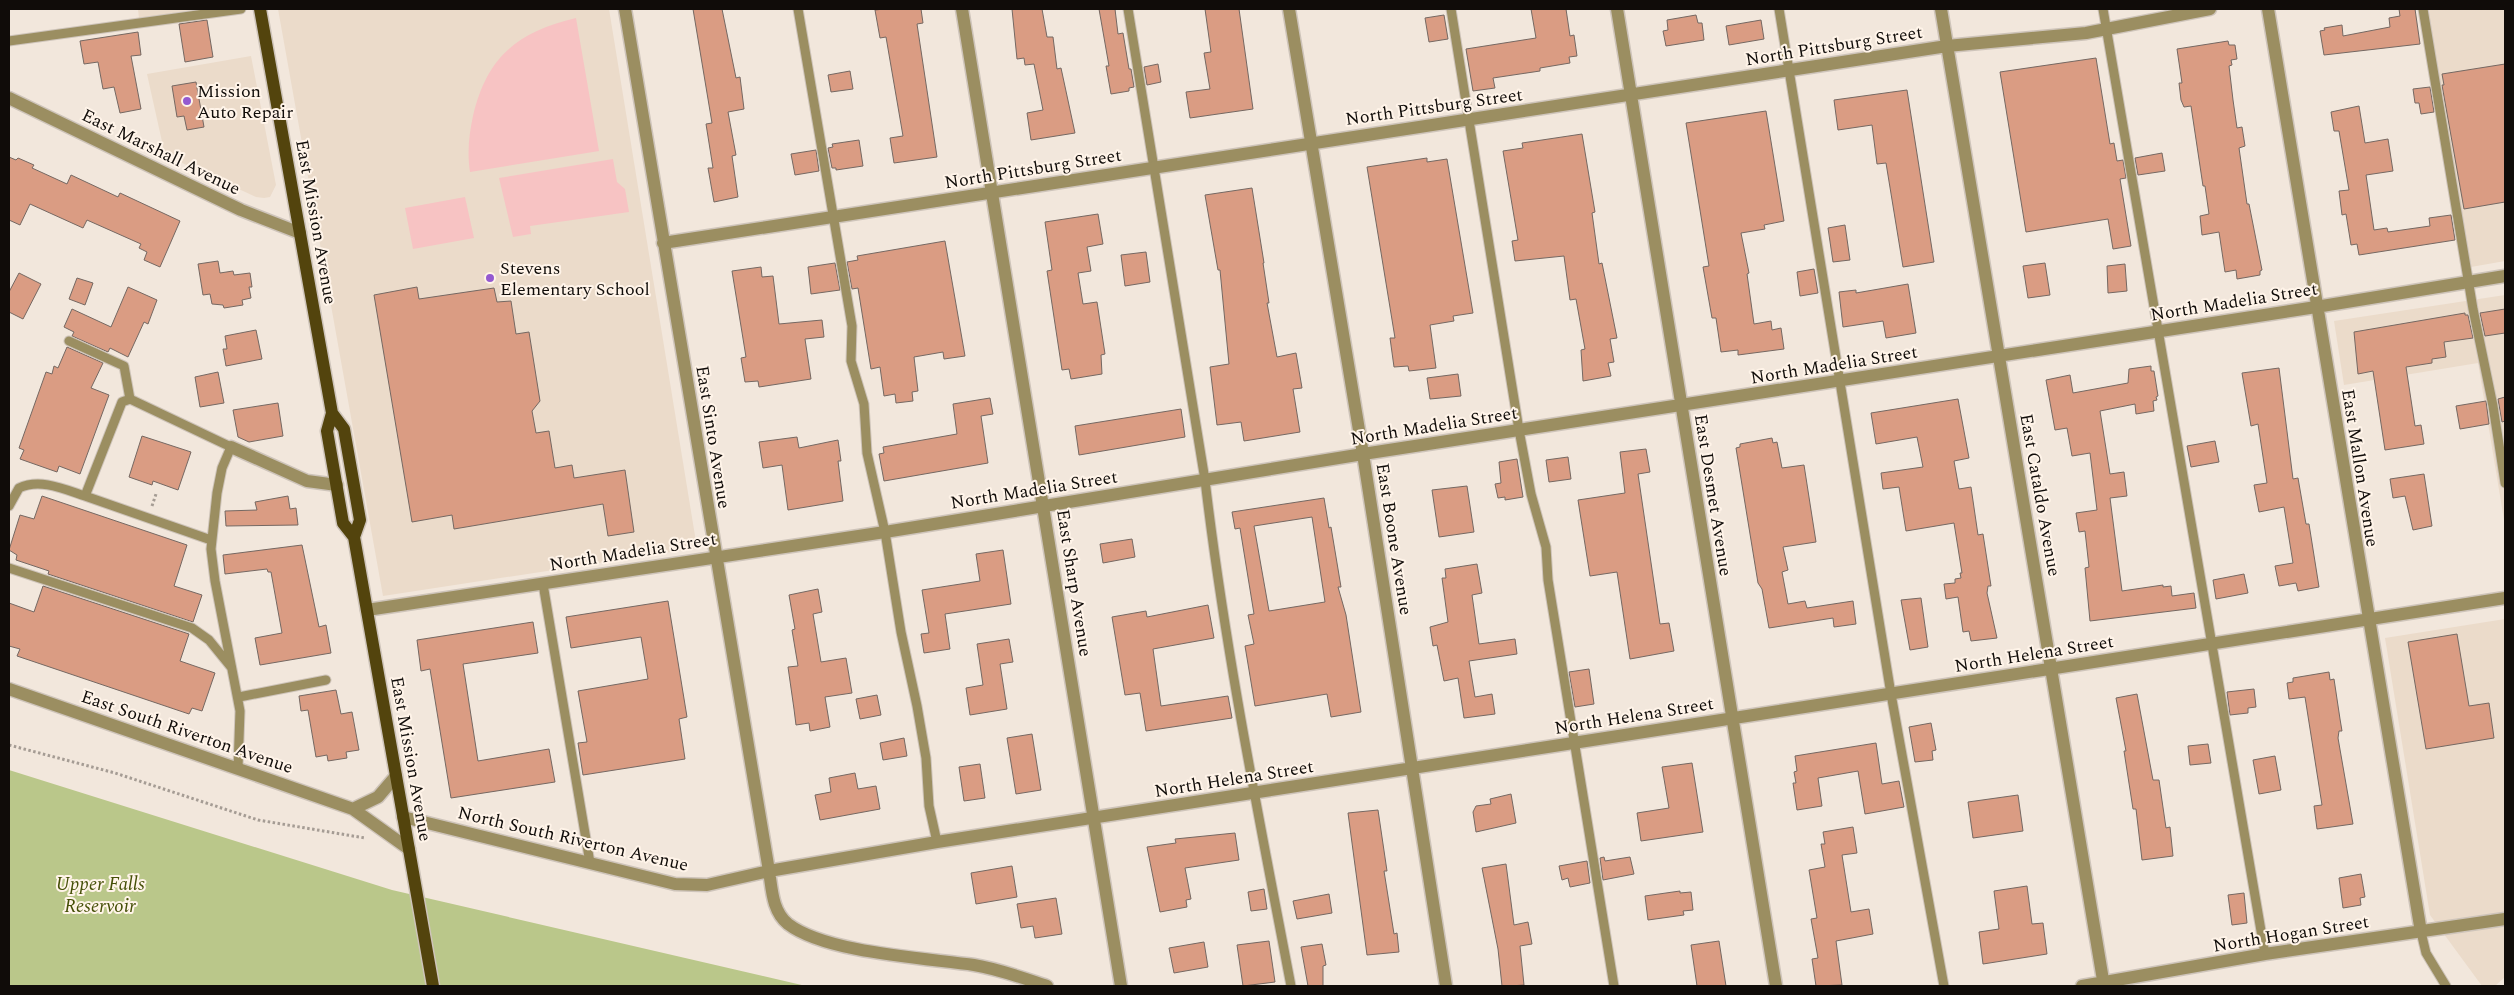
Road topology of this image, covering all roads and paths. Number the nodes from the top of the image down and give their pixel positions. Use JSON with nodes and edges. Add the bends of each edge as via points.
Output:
{"nodes":[{"id":1,"x":240,"y":9,"type":"edge"},
{"id":2,"x":260,"y":9,"type":"edge"},
{"id":3,"x":624,"y":9,"type":"edge"},
{"id":4,"x":798,"y":9,"type":"edge"},
{"id":5,"x":962,"y":9,"type":"edge"},
{"id":6,"x":1128,"y":9,"type":"edge"},
{"id":7,"x":1289,"y":9,"type":"edge"},
{"id":8,"x":1451,"y":9,"type":"edge"},
{"id":9,"x":1616,"y":9,"type":"edge"},
{"id":10,"x":1780,"y":9,"type":"edge"},
{"id":11,"x":1941,"y":9,"type":"edge"},
{"id":12,"x":2103,"y":9,"type":"edge"},
{"id":13,"x":2210,"y":9,"type":"edge"},
{"id":14,"x":2268,"y":9,"type":"edge"},
{"id":15,"x":2423,"y":9,"type":"edge"},
{"id":16,"x":2106,"y":29,"type":"junction"},
{"id":17,"x":9,"y":41,"type":"edge"},
{"id":18,"x":1947,"y":46,"type":"junction"},
{"id":19,"x":1790,"y":70,"type":"junction"},
{"id":20,"x":1632,"y":95,"type":"junction"},
{"id":21,"x":9,"y":98,"type":"edge"},
{"id":22,"x":1470,"y":120,"type":"junction"},
{"id":23,"x":1311,"y":142,"type":"junction"},
{"id":24,"x":1154,"y":168,"type":"junction"},
{"id":25,"x":993,"y":192,"type":"junction"},
{"id":26,"x":834,"y":218,"type":"junction"},
{"id":27,"x":300,"y":233,"type":"junction"},
{"id":28,"x":663,"y":243,"type":"junction"},
{"id":29,"x":2505,"y":276,"type":"edge"},
{"id":30,"x":2469,"y":282,"type":"junction"},
{"id":31,"x":2316,"y":308,"type":"junction"},
{"id":32,"x":2158,"y":331,"type":"junction"},
{"id":33,"x":69,"y":341,"type":"dead end"},
{"id":34,"x":1999,"y":357,"type":"junction"},
{"id":35,"x":1841,"y":381,"type":"junction"},
{"id":36,"x":130,"y":399,"type":"junction"},
{"id":37,"x":1681,"y":406,"type":"junction"},
{"id":38,"x":332,"y":413,"type":"junction"},
{"id":39,"x":1520,"y":430,"type":"junction"},
{"id":40,"x":231,"y":447,"type":"junction"},
{"id":41,"x":1363,"y":454,"type":"junction"},
{"id":42,"x":1205,"y":480,"type":"junction"},
{"id":43,"x":2505,"y":483,"type":"edge"},
{"id":44,"x":336,"y":485,"type":"junction"},
{"id":45,"x":156,"y":494,"type":"dead end"},
{"id":46,"x":85,"y":496,"type":"junction"},
{"id":47,"x":9,"y":506,"type":"edge"},
{"id":48,"x":1043,"y":506,"type":"junction"},
{"id":49,"x":151,"y":509,"type":"dead end"},
{"id":50,"x":885,"y":532,"type":"junction"},
{"id":51,"x":354,"y":537,"type":"junction"},
{"id":52,"x":211,"y":540,"type":"junction"},
{"id":53,"x":715,"y":557,"type":"junction"},
{"id":54,"x":9,"y":568,"type":"edge"},
{"id":55,"x":543,"y":584,"type":"junction"},
{"id":56,"x":2505,"y":598,"type":"edge"},
{"id":57,"x":367,"y":610,"type":"junction"},
{"id":58,"x":2368,"y":620,"type":"junction"},
{"id":59,"x":2213,"y":644,"type":"junction"},
{"id":60,"x":232,"y":667,"type":"junction"},
{"id":61,"x":2051,"y":669,"type":"junction"},
{"id":62,"x":326,"y":680,"type":"dead end"},
{"id":63,"x":9,"y":689,"type":"edge"},
{"id":64,"x":1891,"y":694,"type":"junction"},
{"id":65,"x":238,"y":697,"type":"junction"},
{"id":66,"x":1732,"y":718,"type":"junction"},
{"id":67,"x":1573,"y":743,"type":"junction"},
{"id":68,"x":9,"y":745,"type":"edge"},
{"id":69,"x":238,"y":768,"type":"junction"},
{"id":70,"x":1413,"y":768,"type":"junction"},
{"id":71,"x":396,"y":776,"type":"junction"},
{"id":72,"x":1254,"y":793,"type":"junction"},
{"id":73,"x":353,"y":809,"type":"junction"},
{"id":74,"x":403,"y":817,"type":"junction"},
{"id":75,"x":1094,"y":818,"type":"junction"},
{"id":76,"x":369,"y":838,"type":"dead end"},
{"id":77,"x":937,"y":842,"type":"junction"},
{"id":78,"x":410,"y":852,"type":"junction"},
{"id":79,"x":590,"y":863,"type":"junction"},
{"id":80,"x":769,"y":871,"type":"junction"},
{"id":81,"x":2505,"y":919,"type":"edge"},
{"id":82,"x":2421,"y":932,"type":"junction"},
{"id":83,"x":2265,"y":954,"type":"junction"},
{"id":84,"x":2104,"y":984,"type":"edge"},
{"id":85,"x":433,"y":986,"type":"edge"},
{"id":86,"x":1047,"y":986,"type":"edge"},
{"id":87,"x":1121,"y":986,"type":"edge"},
{"id":88,"x":1291,"y":986,"type":"edge"},
{"id":89,"x":1446,"y":986,"type":"edge"},
{"id":90,"x":1614,"y":986,"type":"edge"},
{"id":91,"x":1776,"y":986,"type":"edge"},
{"id":92,"x":1944,"y":986,"type":"edge"},
{"id":93,"x":2082,"y":986,"type":"edge"},
{"id":94,"x":2446,"y":986,"type":"edge"}],
"edges":[{"from":1,"to":17,"type":"lane"},
{"from":2,"to":27,"type":"main road","name":"East Mission Avenue"},
{"from":3,"to":28,"type":"street","name":"East Sinto Avenue"},
{"from":4,"to":26,"type":"lane"},
{"from":5,"to":25,"type":"street","name":"East Sharp Avenue"},
{"from":6,"to":24,"type":"lane"},
{"from":7,"to":23,"type":"street","name":"East Boone Avenue"},
{"from":8,"to":22,"type":"lane"},
{"from":9,"to":20,"type":"street","name":"East Desmet Avenue"},
{"from":10,"to":19,"type":"lane"},
{"from":11,"to":18,"type":"street","name":"East Cataldo Avenue"},
{"from":12,"to":16,"type":"lane"},
{"from":13,"to":16,"type":"street","name":"North Pittsburg Street"},
{"from":14,"to":31,"type":"street","name":"East Mallon Avenue"},
{"from":15,"to":30,"type":"lane"},
{"from":16,"to":18,"type":"street","name":"North Pittsburg Street"},
{"from":16,"to":32,"type":"lane"},
{"from":18,"to":19,"type":"street","name":"North Pittsburg Street"},
{"from":18,"to":34,"type":"street","name":"East Cataldo Avenue"},
{"from":19,"to":20,"type":"street","name":"North Pittsburg Street"},
{"from":19,"to":35,"type":"lane"},
{"from":20,"to":22,"type":"street","name":"North Pittsburg Street"},
{"from":20,"to":37,"type":"street","name":"East Desmet Avenue"},
{"from":21,"to":27,"type":"street","name":"East Marshall Avenue","via":[[241,210]]},
{"from":22,"to":23,"type":"street","name":"North Pittsburg Street"},
{"from":22,"to":39,"type":"lane"},
{"from":23,"to":24,"type":"street","name":"North Pittsburg Street"},
{"from":23,"to":41,"type":"street","name":"East Boone Avenue"},
{"from":24,"to":25,"type":"street","name":"North Pittsburg Street"},
{"from":24,"to":42,"type":"lane"},
{"from":25,"to":26,"type":"street","name":"North Pittsburg Street"},
{"from":25,"to":48,"type":"street","name":"East Sharp Avenue"},
{"from":26,"to":28,"type":"street","name":"North Pittsburg Street"},
{"from":26,"to":50,"type":"lane","via":[[852,326],[851,361],[864,404],[866,453]]},
{"from":27,"to":38,"type":"main road","name":"East Mission Avenue"},
{"from":28,"to":53,"type":"street","name":"East Sinto Avenue"},
{"from":29,"to":30,"type":"street","name":"North Madelia Street"},
{"from":30,"to":31,"type":"street","name":"North Madelia Street"},
{"from":30,"to":43,"type":"lane"},
{"from":31,"to":32,"type":"street","name":"North Madelia Street"},
{"from":31,"to":58,"type":"street","name":"East Mallon Avenue"},
{"from":32,"to":34,"type":"street","name":"North Madelia Street"},
{"from":32,"to":59,"type":"lane"},
{"from":33,"to":36,"type":"lane","via":[[124,366]]},
{"from":34,"to":35,"type":"street","name":"North Madelia Street"},
{"from":34,"to":61,"type":"street","name":"East Cataldo Avenue"},
{"from":35,"to":37,"type":"street","name":"North Madelia Street"},
{"from":35,"to":64,"type":"lane"},
{"from":36,"to":40,"type":"lane"},
{"from":36,"to":46,"type":"lane","via":[[122,402]]},
{"from":37,"to":39,"type":"street","name":"North Madelia Street"},
{"from":37,"to":66,"type":"street","name":"East Desmet Avenue"},
{"from":38,"to":44,"type":"main road","name":"East Mission Avenue","via":[[327,432]]},
{"from":38,"to":51,"type":"main road","name":"East Mission Avenue","via":[[344,429],[360,520]]},
{"from":39,"to":41,"type":"street","name":"North Madelia Street"},
{"from":39,"to":67,"type":"lane","via":[[1531,494],[1546,547],[1548,580]]},
{"from":40,"to":44,"type":"street","via":[[307,481]]},
{"from":40,"to":52,"type":"lane","via":[[222,468]]},
{"from":41,"to":42,"type":"street","name":"North Madelia Street"},
{"from":41,"to":70,"type":"street","name":"East Boone Avenue"},
{"from":42,"to":48,"type":"street","name":"North Madelia Street"},
{"from":42,"to":72,"type":"lane","via":[[1214,554]]},
{"from":44,"to":51,"type":"main road","name":"East Mission Avenue","via":[[343,523]]},
{"from":45,"to":49,"type":"path"},
{"from":46,"to":47,"type":"lane","via":[[49,485],[32,484],[19,488]]},
{"from":46,"to":52,"type":"lane"},
{"from":48,"to":50,"type":"street","name":"North Madelia Street"},
{"from":48,"to":75,"type":"street","name":"East Sharp Avenue"},
{"from":50,"to":53,"type":"street","name":"North Madelia Street"},
{"from":50,"to":77,"type":"lane","via":[[926,758],[929,806]]},
{"from":51,"to":57,"type":"main road","name":"East Mission Avenue"},
{"from":52,"to":60,"type":"lane","via":[[215,581]]},
{"from":53,"to":55,"type":"street","name":"North Madelia Street"},
{"from":53,"to":80,"type":"street","name":"East Sinto Avenue"},
{"from":54,"to":60,"type":"lane","via":[[185,625],[200,632]]},
{"from":55,"to":57,"type":"street","name":"North Madelia Street"},
{"from":55,"to":79,"type":"lane"},
{"from":56,"to":58,"type":"street","name":"North Helena Street"},
{"from":57,"to":71,"type":"main road","name":"East Mission Avenue"},
{"from":58,"to":59,"type":"street","name":"North Helena Street"},
{"from":58,"to":82,"type":"street","name":"East Mallon Avenue"},
{"from":59,"to":61,"type":"street","name":"North Helena Street"},
{"from":59,"to":83,"type":"lane"},
{"from":60,"to":65,"type":"lane"},
{"from":61,"to":64,"type":"street","name":"North Helena Street"},
{"from":61,"to":84,"type":"street","name":"East Cataldo Avenue"},
{"from":62,"to":65,"type":"lane"},
{"from":63,"to":69,"type":"street","name":"East South Riverton Avenue"},
{"from":64,"to":66,"type":"street","name":"North Helena Street"},
{"from":64,"to":92,"type":"lane"},
{"from":65,"to":69,"type":"lane","via":[[241,736]]},
{"from":66,"to":67,"type":"street","name":"North Helena Street"},
{"from":66,"to":91,"type":"street","name":"East Desmet Avenue"},
{"from":67,"to":70,"type":"street","name":"North Helena Street"},
{"from":67,"to":90,"type":"lane"},
{"from":68,"to":76,"type":"path","via":[[115,773],[258,820]]},
{"from":69,"to":73,"type":"street","name":"East South Riverton Avenue"},
{"from":70,"to":72,"type":"street","name":"North Helena Street"},
{"from":70,"to":89,"type":"street","name":"East Boone Avenue"},
{"from":71,"to":73,"type":"street","via":[[378,797]]},
{"from":71,"to":74,"type":"main road","name":"East Mission Avenue"},
{"from":72,"to":75,"type":"street","name":"North Helena Street"},
{"from":72,"to":88,"type":"lane"},
{"from":73,"to":78,"type":"street","name":"East South Riverton Avenue"},
{"from":74,"to":78,"type":"main road","name":"East Mission Avenue"},
{"from":74,"to":79,"type":"street","name":"North South Riverton Avenue"},
{"from":75,"to":77,"type":"street","name":"North Helena Street"},
{"from":75,"to":87,"type":"street","name":"East Sharp Avenue"},
{"from":77,"to":80,"type":"street","name":"North Helena Street"},
{"from":78,"to":85,"type":"main road","name":"East Mission Avenue"},
{"from":79,"to":80,"type":"street","name":"North South Riverton Avenue","via":[[656,880],[691,885]]},
{"from":80,"to":86,"type":"street","via":[[774,902],[780,915],[787,923],[813,936],[897,956],[993,969]]},
{"from":81,"to":82,"type":"street","name":"North Hogan Street"},
{"from":82,"to":83,"type":"street","name":"North Hogan Street"},
{"from":82,"to":94,"type":"lane","via":[[2426,953]]},
{"from":83,"to":84,"type":"street","name":"North Hogan Street"},
{"from":84,"to":93,"type":"street","name":"North Hogan Street"}]}
